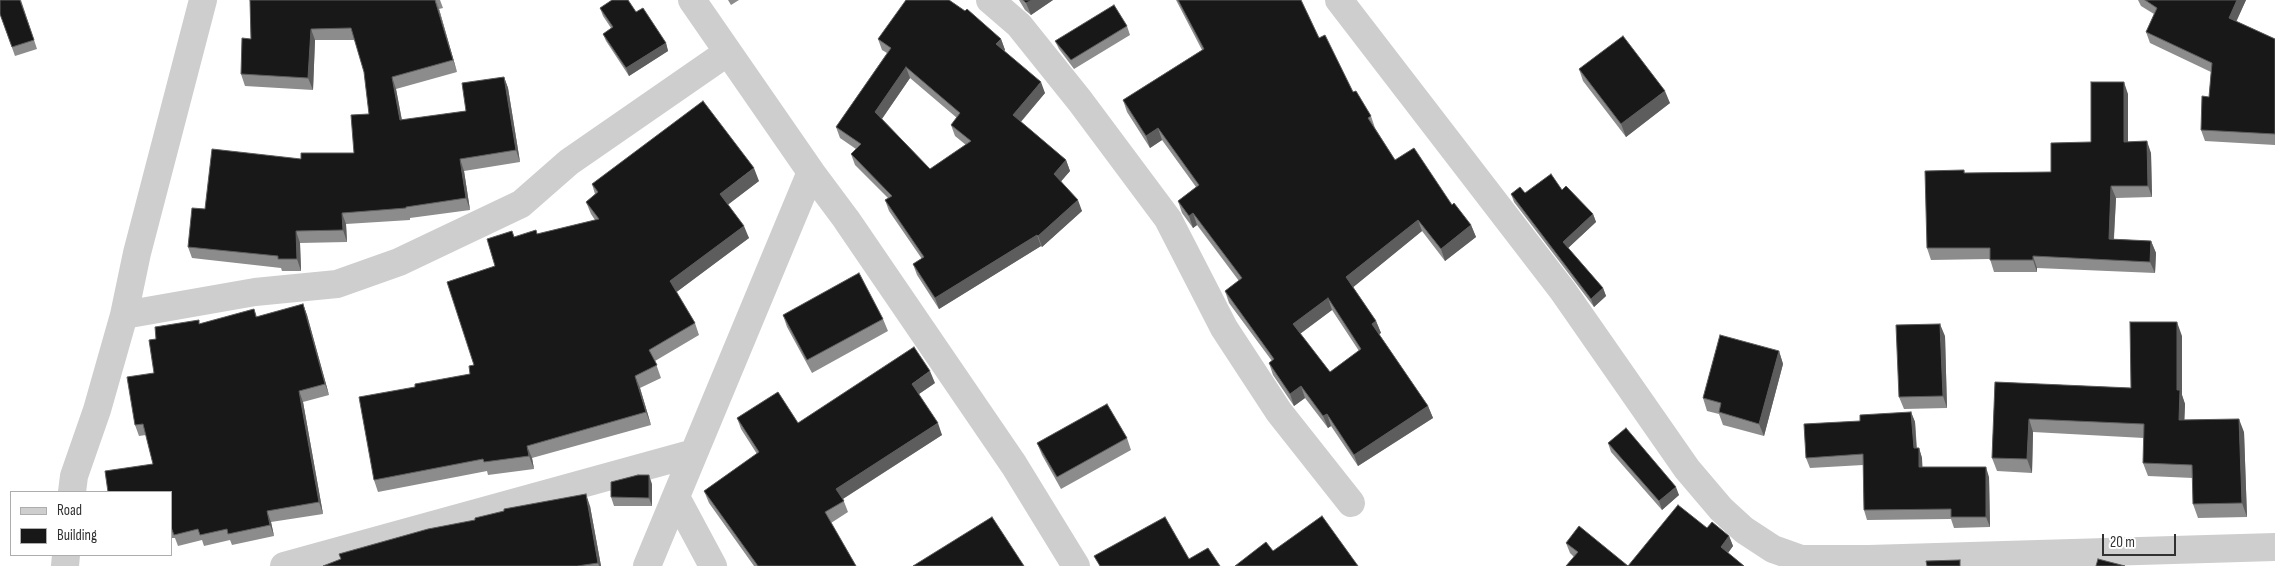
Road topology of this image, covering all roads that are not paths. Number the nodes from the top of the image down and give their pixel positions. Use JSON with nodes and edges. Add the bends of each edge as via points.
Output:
{"nodes":[{"id":1,"x":203,"y":0,"type":"edge"},
{"id":2,"x":692,"y":0,"type":"edge"},
{"id":3,"x":990,"y":0,"type":"edge"},
{"id":4,"x":1339,"y":0,"type":"edge"},
{"id":5,"x":728,"y":52,"type":"junction"},
{"id":6,"x":811,"y":172,"type":"junction"},
{"id":7,"x":124,"y":315,"type":"junction"},
{"id":8,"x":694,"y":453,"type":"junction"},
{"id":9,"x":72,"y":491,"type":"edge"},
{"id":10,"x":676,"y":497,"type":"junction"},
{"id":11,"x":1350,"y":503,"type":"dead end"},
{"id":12,"x":2275,"y":547,"type":"edge"},
{"id":13,"x":284,"y":566,"type":"edge"},
{"id":14,"x":647,"y":566,"type":"edge"},
{"id":15,"x":714,"y":566,"type":"edge"},
{"id":16,"x":1076,"y":566,"type":"edge"}],
"edges":[{"from":1,"to":7,"type":"street"},
{"from":2,"to":5,"type":"street"},
{"from":3,"to":11,"type":"street","via":[[1019,25],[1168,219],[1224,328],[1279,412]]},
{"from":4,"to":12,"type":"street","via":[[1563,291],[1687,469],[1721,509],[1744,530],[1773,549],[1801,559],[1869,559]]},
{"from":5,"to":6,"type":"street"},
{"from":5,"to":7,"type":"street","via":[[569,162],[521,204],[399,262],[337,284],[255,292]]},
{"from":6,"to":8,"type":"street"},
{"from":6,"to":16,"type":"street","via":[[1014,464]]},
{"from":7,"to":9,"type":"street"},
{"from":8,"to":10,"type":"street"},
{"from":8,"to":13,"type":"street"},
{"from":10,"to":14,"type":"street"},
{"from":10,"to":15,"type":"street"}]}
